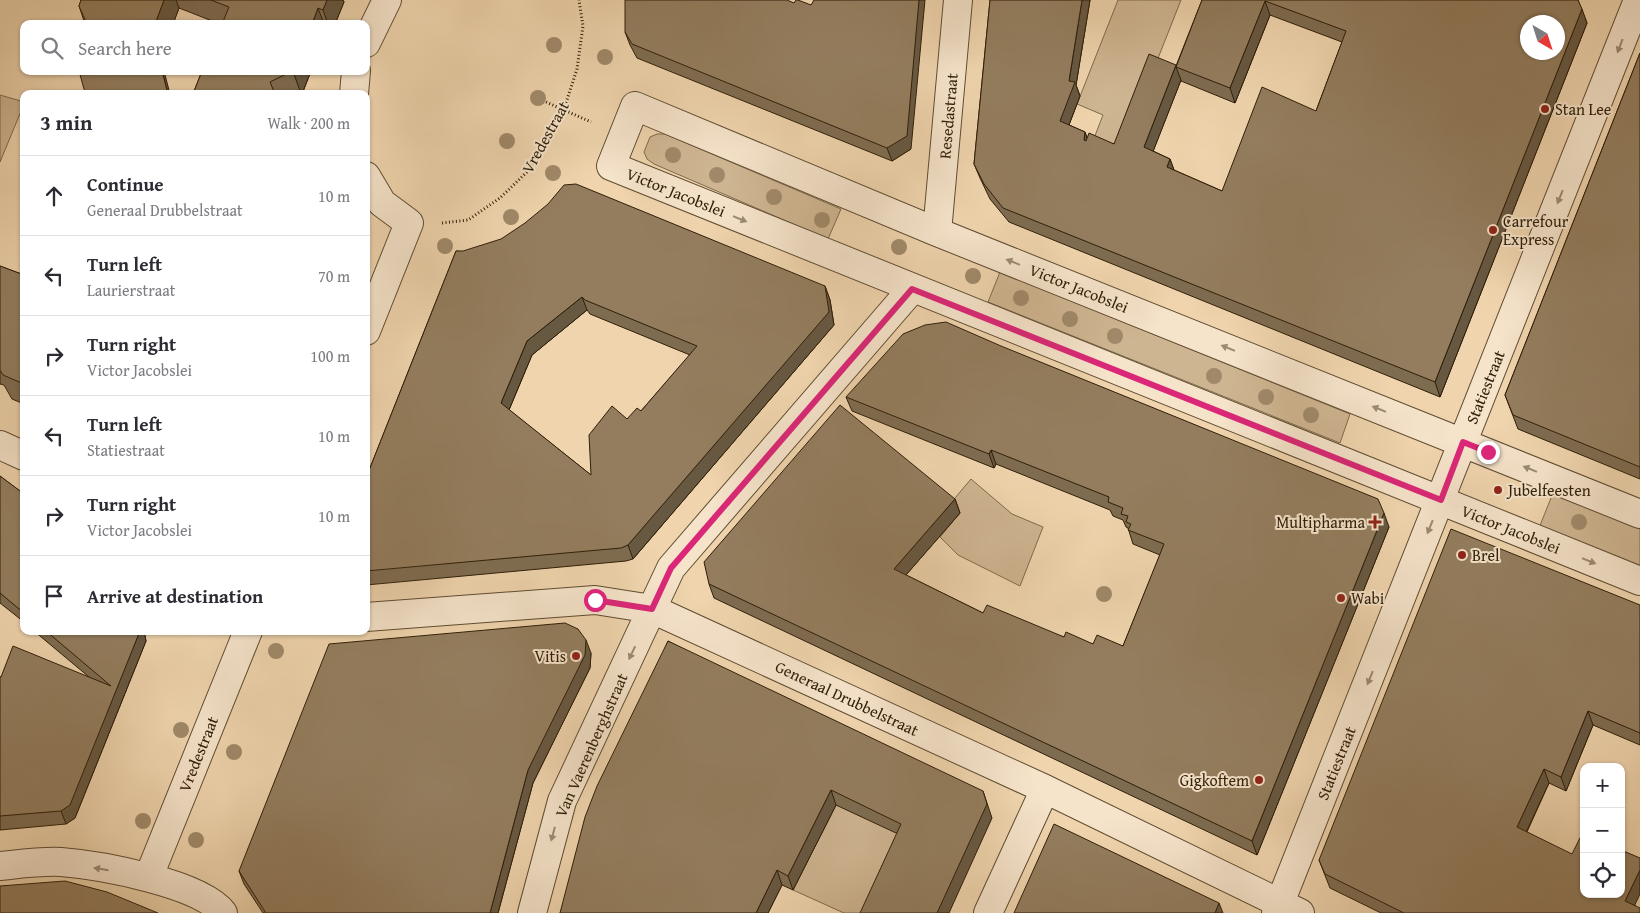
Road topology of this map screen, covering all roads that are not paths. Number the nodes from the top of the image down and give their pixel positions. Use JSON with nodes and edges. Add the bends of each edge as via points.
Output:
{"nodes":[{"id":1,"x":387,"y":0,"type":"edge"},
{"id":2,"x":958,"y":0,"type":"edge"},
{"id":3,"x":1638,"y":0,"type":"edge"},
{"id":4,"x":370,"y":35,"type":"edge"},
{"id":5,"x":356,"y":75,"type":"edge"},
{"id":6,"x":354,"y":90,"type":"edge"},
{"id":7,"x":370,"y":183,"type":"edge"},
{"id":8,"x":937,"y":232,"type":"junction"},
{"id":9,"x":912,"y":289,"type":"junction"},
{"id":10,"x":370,"y":321,"type":"edge"},
{"id":11,"x":1463,"y":442,"type":"junction"},
{"id":12,"x":0,"y":445,"type":"edge"},
{"id":13,"x":20,"y":454,"type":"edge"},
{"id":14,"x":1441,"y":500,"type":"junction"},
{"id":15,"x":1640,"y":514,"type":"edge"},
{"id":16,"x":1640,"y":581,"type":"edge"},
{"id":17,"x":652,"y":609,"type":"junction"},
{"id":18,"x":370,"y":617,"type":"edge"},
{"id":19,"x":246,"y":635,"type":"edge"},
{"id":20,"x":1045,"y":789,"type":"junction"},
{"id":21,"x":0,"y":866,"type":"edge"},
{"id":22,"x":149,"y":876,"type":"junction"},
{"id":23,"x":1285,"y":910,"type":"edge"},
{"id":24,"x":223,"y":913,"type":"edge"},
{"id":25,"x":532,"y":913,"type":"edge"},
{"id":26,"x":988,"y":913,"type":"edge"}],
"edges":[{"from":1,"to":4,"type":"street"},
{"from":2,"to":8,"type":"street","name":"Resedastraat"},
{"from":3,"to":11,"type":"street","name":"Statiestraat","one_way":true},
{"from":5,"to":6,"type":"street"},
{"from":7,"to":10,"type":"street","via":[[382,203],[409,223]]},
{"from":8,"to":9,"type":"street","name":"Victor Jacobslei","one_way":true,"via":[[635,106],[611,166]]},
{"from":11,"to":8,"type":"street","name":"Victor Jacobslei","one_way":true},
{"from":9,"to":14,"type":"street","name":"Victor Jacobslei"},
{"from":9,"to":17,"type":"street","name":"Van Vaerenberghstraat","via":[[671,568]]},
{"from":11,"to":14,"type":"street","name":"Statiestraat"},
{"from":15,"to":11,"type":"street","name":"Victor Jacobslei","one_way":true},
{"from":12,"to":13,"type":"street"},
{"from":14,"to":16,"type":"street","name":"Victor Jacobslei","one_way":true},
{"from":14,"to":23,"type":"street","name":"Statiestraat","one_way":true},
{"from":17,"to":18,"type":"street","name":"Generaal Drubbelstraat","via":[[595,600]]},
{"from":17,"to":20,"type":"street","name":"Generaal Drubbelstraat"},
{"from":17,"to":25,"type":"street","name":"Van Vaerenberghstraat","one_way":true,"via":[[562,801]]},
{"from":19,"to":22,"type":"street","name":"Vredestraat"},
{"from":20,"to":23,"type":"street","name":"Generaal Drubbelstraat"},
{"from":20,"to":26,"type":"street"},
{"from":22,"to":21,"type":"street","one_way":true,"via":[[61,862]]},
{"from":22,"to":24,"type":"street","via":[[207,900]]}]}
